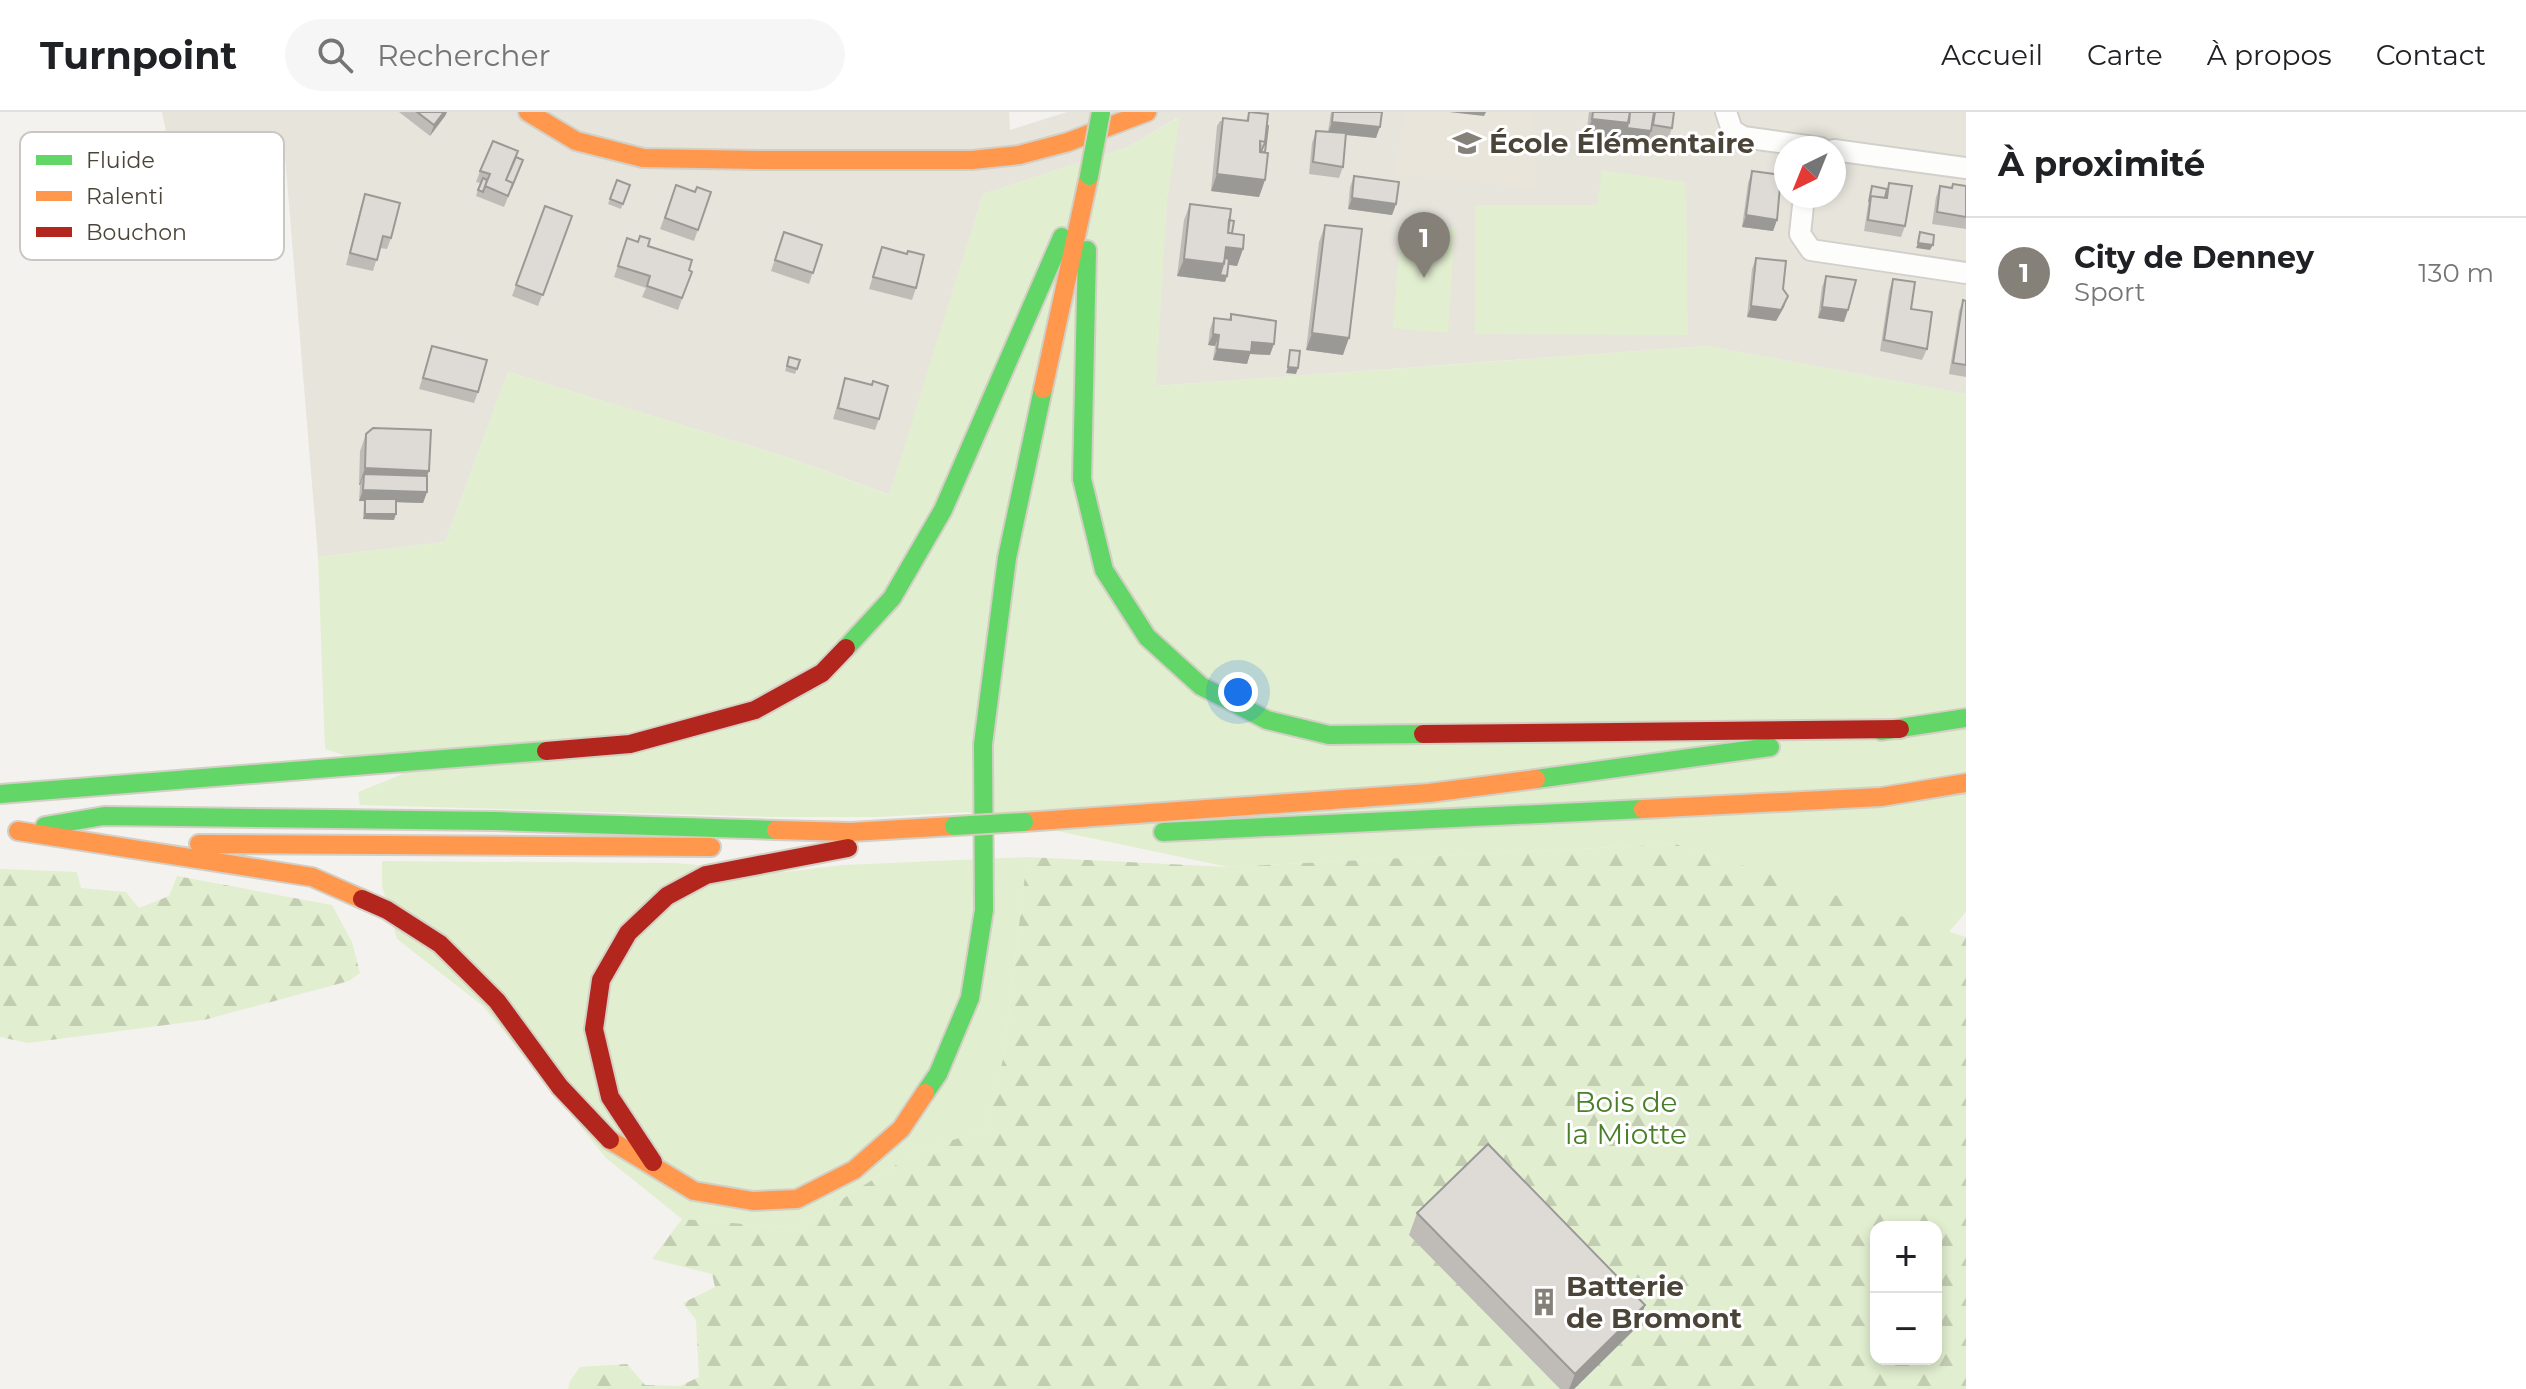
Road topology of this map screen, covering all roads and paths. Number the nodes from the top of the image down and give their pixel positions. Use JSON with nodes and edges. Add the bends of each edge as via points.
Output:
{"nodes":[{"id":1,"x":528,"y":112,"type":"edge"},
{"id":2,"x":1101,"y":112,"type":"edge"},
{"id":3,"x":1147,"y":112,"type":"edge"},
{"id":4,"x":1726,"y":112,"type":"edge"},
{"id":5,"x":1774,"y":141,"type":"edge"},
{"id":6,"x":1846,"y":152,"type":"edge"},
{"id":7,"x":1966,"y":168,"type":"edge"},
{"id":8,"x":1089,"y":176,"type":"junction"},
{"id":9,"x":1803,"y":208,"type":"edge"},
{"id":10,"x":1966,"y":273,"type":"edge"},
{"id":11,"x":1966,"y":718,"type":"edge"},
{"id":12,"x":1900,"y":729,"type":"junction"},
{"id":13,"x":1966,"y":783,"type":"edge"},
{"id":14,"x":0,"y":794,"type":"edge"},
{"id":15,"x":1025,"y":830,"type":"junction"},
{"id":16,"x":9,"y":831,"type":"edge"},
{"id":17,"x":1150,"y":833,"type":"dead end"},
{"id":18,"x":956,"y":834,"type":"junction"},
{"id":19,"x":1103,"y":835,"type":"dead end"},
{"id":20,"x":97,"y":843,"type":"junction"},
{"id":21,"x":722,"y":848,"type":"dead end"},
{"id":22,"x":754,"y":848,"type":"dead end"},
{"id":23,"x":848,"y":848,"type":"junction"},
{"id":24,"x":658,"y":1171,"type":"junction"}],
"edges":[{"from":1,"to":3,"type":"main road","via":[[576,141],[643,158],[972,160],[1068,142]]},
{"from":2,"to":8,"type":"main road","bridge":true},
{"from":4,"to":5,"type":"street","via":[[1732,130],[1743,137]]},
{"from":6,"to":7,"type":"street"},
{"from":8,"to":12,"type":"main road","via":[[1082,479],[1104,570],[1147,637],[1201,686],[1267,720],[1329,735]]},
{"from":8,"to":14,"type":"main road","via":[[943,510],[892,598],[822,673],[755,710],[630,744]]},
{"from":8,"to":24,"type":"main road","via":[[1007,558],[983,744],[984,910],[970,998],[938,1074],[901,1129],[854,1170],[797,1199],[753,1201],[694,1191]]},
{"from":9,"to":10,"type":"street","via":[[1800,234],[1811,250]]},
{"from":11,"to":12,"type":"main road"},
{"from":12,"to":15,"type":"main road","via":[[1429,793]]},
{"from":13,"to":17,"type":"main road","via":[[1881,797]]},
{"from":15,"to":18,"type":"main road","bridge":true},
{"from":15,"to":19,"type":"main road"},
{"from":16,"to":18,"type":"main road","via":[[104,816]]},
{"from":16,"to":20,"type":"main road"},
{"from":18,"to":23,"type":"main road"},
{"from":20,"to":21,"type":"main road"},
{"from":20,"to":24,"type":"main road","via":[[312,877],[387,910],[440,944],[497,1001],[560,1087],[609,1140]]},
{"from":22,"to":23,"type":"main road"},
{"from":23,"to":24,"type":"main road","via":[[706,875],[667,896],[628,933],[601,980],[594,1029],[610,1097]]}]}
